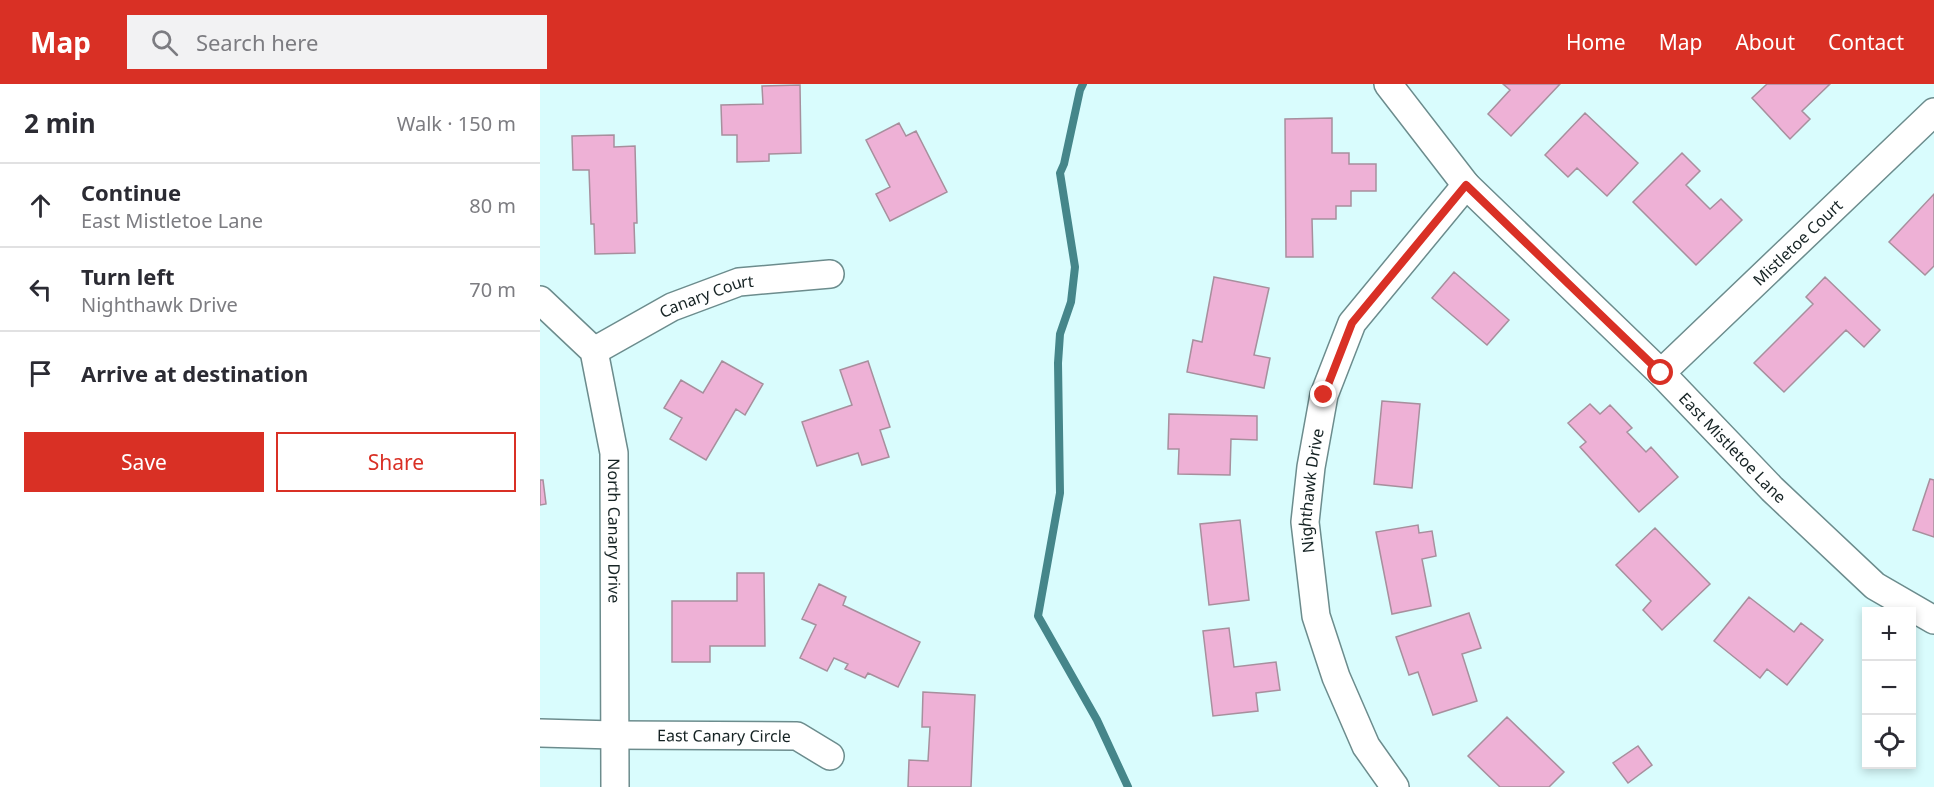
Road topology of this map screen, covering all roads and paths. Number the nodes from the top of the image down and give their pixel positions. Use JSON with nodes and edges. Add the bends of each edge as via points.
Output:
{"nodes":[{"id":1,"x":1388,"y":84,"type":"edge"},
{"id":2,"x":1934,"y":112,"type":"edge"},
{"id":3,"x":1466,"y":185,"type":"junction"},
{"id":4,"x":830,"y":274,"type":"dead end"},
{"id":5,"x":540,"y":300,"type":"edge"},
{"id":6,"x":594,"y":351,"type":"junction"},
{"id":7,"x":1661,"y":373,"type":"junction"},
{"id":8,"x":1934,"y":620,"type":"edge"},
{"id":9,"x":540,"y":733,"type":"edge"},
{"id":10,"x":614,"y":735,"type":"junction"},
{"id":11,"x":830,"y":756,"type":"dead end"},
{"id":12,"x":615,"y":787,"type":"edge"},
{"id":13,"x":1395,"y":787,"type":"edge"}],
"edges":[{"from":1,"to":3,"type":"street","name":"East Mistletoe Lane"},
{"from":2,"to":7,"type":"street","name":"Mistletoe Court"},
{"from":3,"to":7,"type":"street","name":"East Mistletoe Lane"},
{"from":3,"to":13,"type":"street","name":"Nighthawk Drive","via":[[1352,323],[1324,395],[1311,467],[1305,522],[1316,616],[1336,677],[1366,746]]},
{"from":4,"to":6,"type":"street","name":"Canary Court","via":[[738,282],[672,307]]},
{"from":5,"to":6,"type":"street"},
{"from":6,"to":10,"type":"street","name":"North Canary Drive","via":[[614,453]]},
{"from":7,"to":8,"type":"street","name":"East Mistletoe Lane","via":[[1772,489],[1875,586]]},
{"from":9,"to":10,"type":"street","name":"East Canary Circle"},
{"from":10,"to":11,"type":"street","name":"East Canary Circle","via":[[797,736]]},
{"from":10,"to":12,"type":"street","name":"North Canary Drive"}]}
